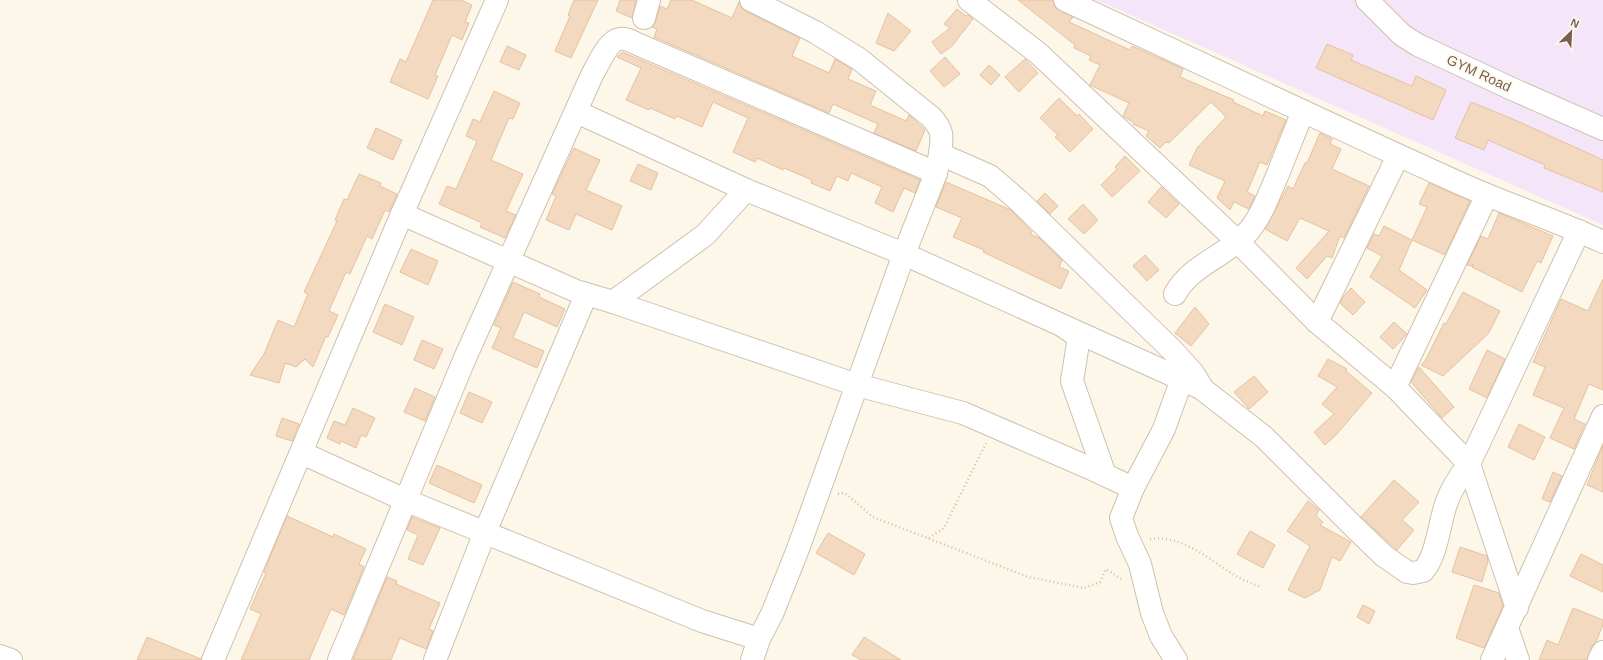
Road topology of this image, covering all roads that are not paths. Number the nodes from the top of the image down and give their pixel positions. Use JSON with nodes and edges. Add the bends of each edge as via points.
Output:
{"nodes":[{"id":1,"x":497,"y":0,"type":"edge"},
{"id":2,"x":751,"y":0,"type":"edge"},
{"id":3,"x":969,"y":0,"type":"edge"},
{"id":4,"x":1065,"y":0,"type":"edge"},
{"id":5,"x":1367,"y":0,"type":"edge"},
{"id":6,"x":1303,"y":111,"type":"junction"},
{"id":7,"x":577,"y":112,"type":"junction"},
{"id":8,"x":1603,"y":129,"type":"edge"},
{"id":9,"x":1398,"y":156,"type":"junction"},
{"id":10,"x":938,"y":164,"type":"junction"},
{"id":11,"x":746,"y":190,"type":"junction"},
{"id":12,"x":1487,"y":195,"type":"junction"},
{"id":13,"x":402,"y":214,"type":"junction"},
{"id":14,"x":1580,"y":231,"type":"junction"},
{"id":15,"x":1238,"y":242,"type":"junction"},
{"id":16,"x":1603,"y":242,"type":"edge"},
{"id":17,"x":904,"y":254,"type":"junction"},
{"id":18,"x":509,"y":262,"type":"junction"},
{"id":19,"x":1175,"y":294,"type":"dead end"},
{"id":20,"x":586,"y":295,"type":"junction"},
{"id":21,"x":613,"y":302,"type":"junction"},
{"id":22,"x":1317,"y":322,"type":"junction"},
{"id":23,"x":1060,"y":324,"type":"junction"},
{"id":24,"x":1182,"y":379,"type":"junction"},
{"id":25,"x":857,"y":385,"type":"junction"},
{"id":26,"x":1395,"y":386,"type":"junction"},
{"id":27,"x":1202,"y":388,"type":"junction"},
{"id":28,"x":1603,"y":416,"type":"edge"},
{"id":29,"x":302,"y":453,"type":"junction"},
{"id":30,"x":1469,"y":464,"type":"junction"},
{"id":31,"x":1099,"y":472,"type":"junction"},
{"id":32,"x":1133,"y":488,"type":"junction"},
{"id":33,"x":405,"y":500,"type":"junction"},
{"id":34,"x":1122,"y":518,"type":"junction"},
{"id":35,"x":485,"y":532,"type":"junction"},
{"id":36,"x":1517,"y":608,"type":"junction"},
{"id":37,"x":1507,"y":628,"type":"junction"},
{"id":38,"x":759,"y":640,"type":"junction"},
{"id":39,"x":1603,"y":652,"type":"edge"},
{"id":40,"x":0,"y":656,"type":"edge"},
{"id":41,"x":11,"y":660,"type":"edge"},
{"id":42,"x":213,"y":660,"type":"edge"},
{"id":43,"x":339,"y":660,"type":"edge"},
{"id":44,"x":435,"y":660,"type":"edge"},
{"id":45,"x":752,"y":660,"type":"edge"},
{"id":46,"x":1176,"y":660,"type":"edge"},
{"id":47,"x":1492,"y":660,"type":"edge"},
{"id":48,"x":1518,"y":660,"type":"edge"},
{"id":49,"x":1600,"y":660,"type":"edge"}],
"edges":[{"from":1,"to":13,"type":"street"},
{"from":2,"to":10,"type":"street","via":[[815,32],[859,59],[931,117],[938,124],[942,136]]},
{"from":3,"to":15,"type":"street","via":[[1038,53]]},
{"from":4,"to":6,"type":"street"},
{"from":5,"to":8,"type":"street","name":"GYM Road","via":[[1402,35],[1418,45]]},
{"from":6,"to":9,"type":"street"},
{"from":6,"to":15,"type":"street","via":[[1272,188],[1250,230]]},
{"from":7,"to":10,"type":"street","via":[[592,75],[610,44],[625,39],[770,100]]},
{"from":7,"to":11,"type":"street"},
{"from":7,"to":18,"type":"street"},
{"from":9,"to":12,"type":"street"},
{"from":9,"to":22,"type":"street"},
{"from":10,"to":17,"type":"street"},
{"from":10,"to":27,"type":"street","via":[[990,176],[1172,350],[1193,373]]},
{"from":11,"to":17,"type":"street"},
{"from":11,"to":21,"type":"street","via":[[705,235]]},
{"from":12,"to":14,"type":"street"},
{"from":12,"to":26,"type":"street"},
{"from":13,"to":18,"type":"street"},
{"from":13,"to":29,"type":"street"},
{"from":14,"to":16,"type":"street"},
{"from":14,"to":30,"type":"street"},
{"from":15,"to":19,"type":"street","via":[[1194,271],[1179,286]]},
{"from":15,"to":22,"type":"street"},
{"from":17,"to":23,"type":"street"},
{"from":17,"to":25,"type":"street"},
{"from":18,"to":20,"type":"street"},
{"from":18,"to":33,"type":"street"},
{"from":20,"to":21,"type":"street"},
{"from":20,"to":35,"type":"street"},
{"from":21,"to":25,"type":"street"},
{"from":22,"to":26,"type":"street"},
{"from":23,"to":24,"type":"street"},
{"from":23,"to":31,"type":"street","via":[[1079,337],[1072,381]]},
{"from":24,"to":27,"type":"street"},
{"from":24,"to":32,"type":"street","via":[[1164,429]]},
{"from":25,"to":31,"type":"street","via":[[963,413]]},
{"from":25,"to":38,"type":"street","via":[[798,549]]},
{"from":26,"to":30,"type":"street"},
{"from":27,"to":30,"type":"street","via":[[1264,437],[1354,528],[1384,556],[1407,572],[1420,573],[1431,560],[1452,490]]},
{"from":28,"to":36,"type":"street"},
{"from":29,"to":33,"type":"street"},
{"from":29,"to":42,"type":"street"},
{"from":30,"to":36,"type":"street"},
{"from":31,"to":32,"type":"street"},
{"from":31,"to":34,"type":"street","via":[[1114,496]]},
{"from":32,"to":34,"type":"street"},
{"from":33,"to":35,"type":"street"},
{"from":33,"to":43,"type":"street"},
{"from":34,"to":46,"type":"street","via":[[1140,564],[1152,613],[1161,636]]},
{"from":35,"to":38,"type":"street","via":[[702,620]]},
{"from":35,"to":44,"type":"street"},
{"from":36,"to":37,"type":"street"},
{"from":37,"to":47,"type":"street"},
{"from":37,"to":48,"type":"street"},
{"from":38,"to":45,"type":"street"},
{"from":39,"to":49,"type":"street"},
{"from":40,"to":41,"type":"street"}]}
